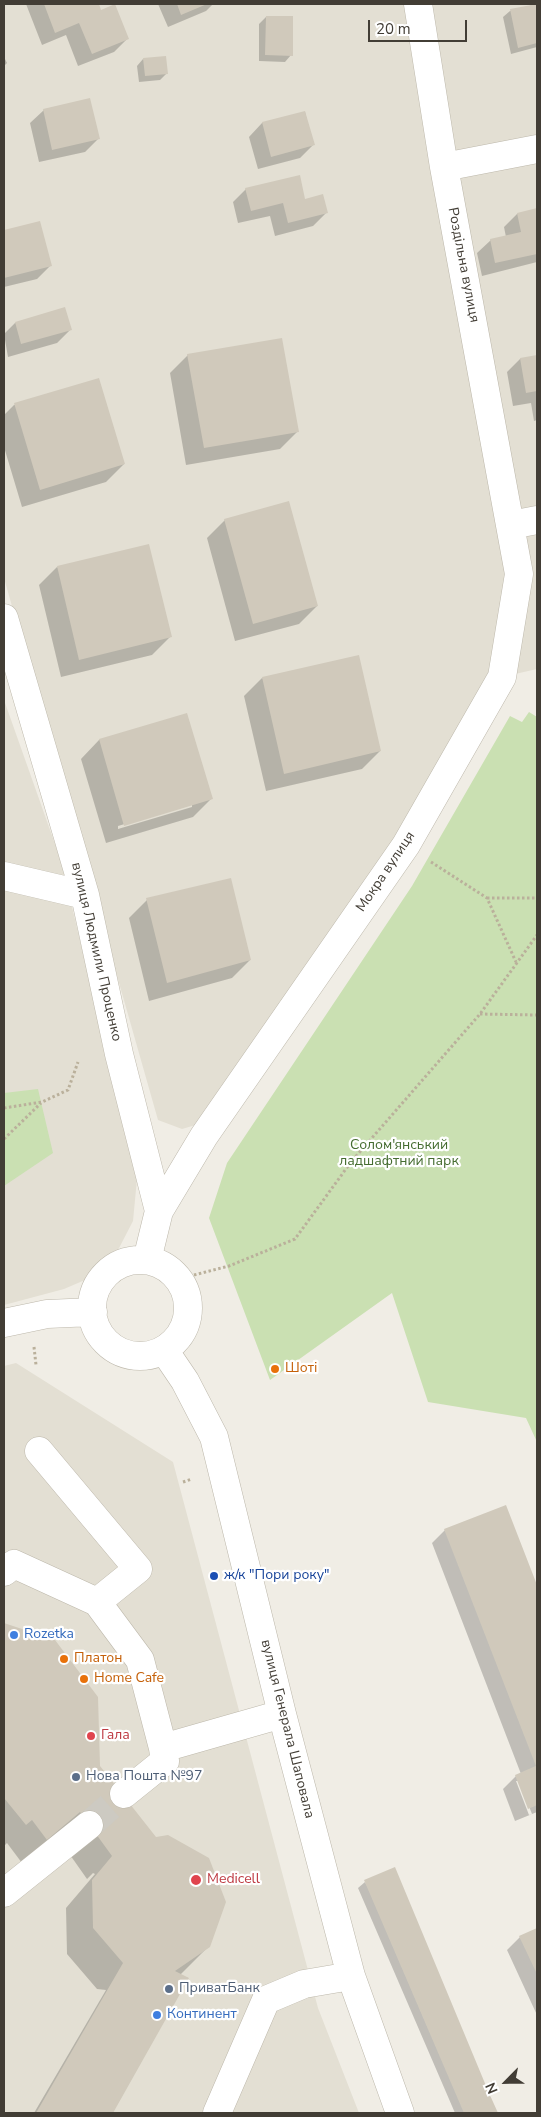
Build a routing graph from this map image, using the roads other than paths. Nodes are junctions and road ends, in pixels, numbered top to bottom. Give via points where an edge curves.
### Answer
1 (418, 4) edge
2 (537, 149) edge
3 (444, 167) junction
4 (537, 520) edge
5 (511, 525) junction
6 (4, 618) edge
7 (4, 876) edge
8 (85, 895) junction
9 (159, 1211) junction
10 (147, 1260) junction
11 (93, 1312) junction
12 (4, 1323) edge
13 (164, 1350) junction
14 (39, 1451) dead end
15 (4, 1572) edge
16 (97, 1602) junction
17 (282, 1714) junction
18 (163, 1748) junction
19 (124, 1794) tunnel mouth
20 (89, 1825) tunnel mouth
21 (4, 1894) edge
22 (351, 1976) junction
23 (217, 2113) edge
24 (400, 2113) edge

1 - 3 street, Роздільна вулиця
2 - 3 street
3 - 5 street, Роздільна вулиця
4 - 5 street
5 - 9 street, Мокра вулиця via 519,574 502,677 406,846 204,1136
6 - 8 street, вулиця Людмили Проценко
7 - 8 street
8 - 9 street, вулиця Людмили Проценко via 119,1054
9 - 10 street, вулиця Людмили Проценко
10 - 11 street via 132,1260 105,1274 96,1287
10 - 13 street via 174,1273 188,1299 184,1328
11 - 12 street via 47,1314
11 - 13 street via 98,1331 120,1352 134,1356
13 - 17 street, вулиця Генерала Шаповала via 185,1381 214,1437
14 - 16 street via 138,1569
15 - 16 street via 14,1564
16 - 18 street via 140,1660
17 - 18 street
17 - 22 street, вулиця Генерала Шаповала
18 - 19 street via 165,1761
20 - 21 street
22 - 23 street via 304,1984 266,2000
22 - 24 street, вулиця Генерала Шаповала

